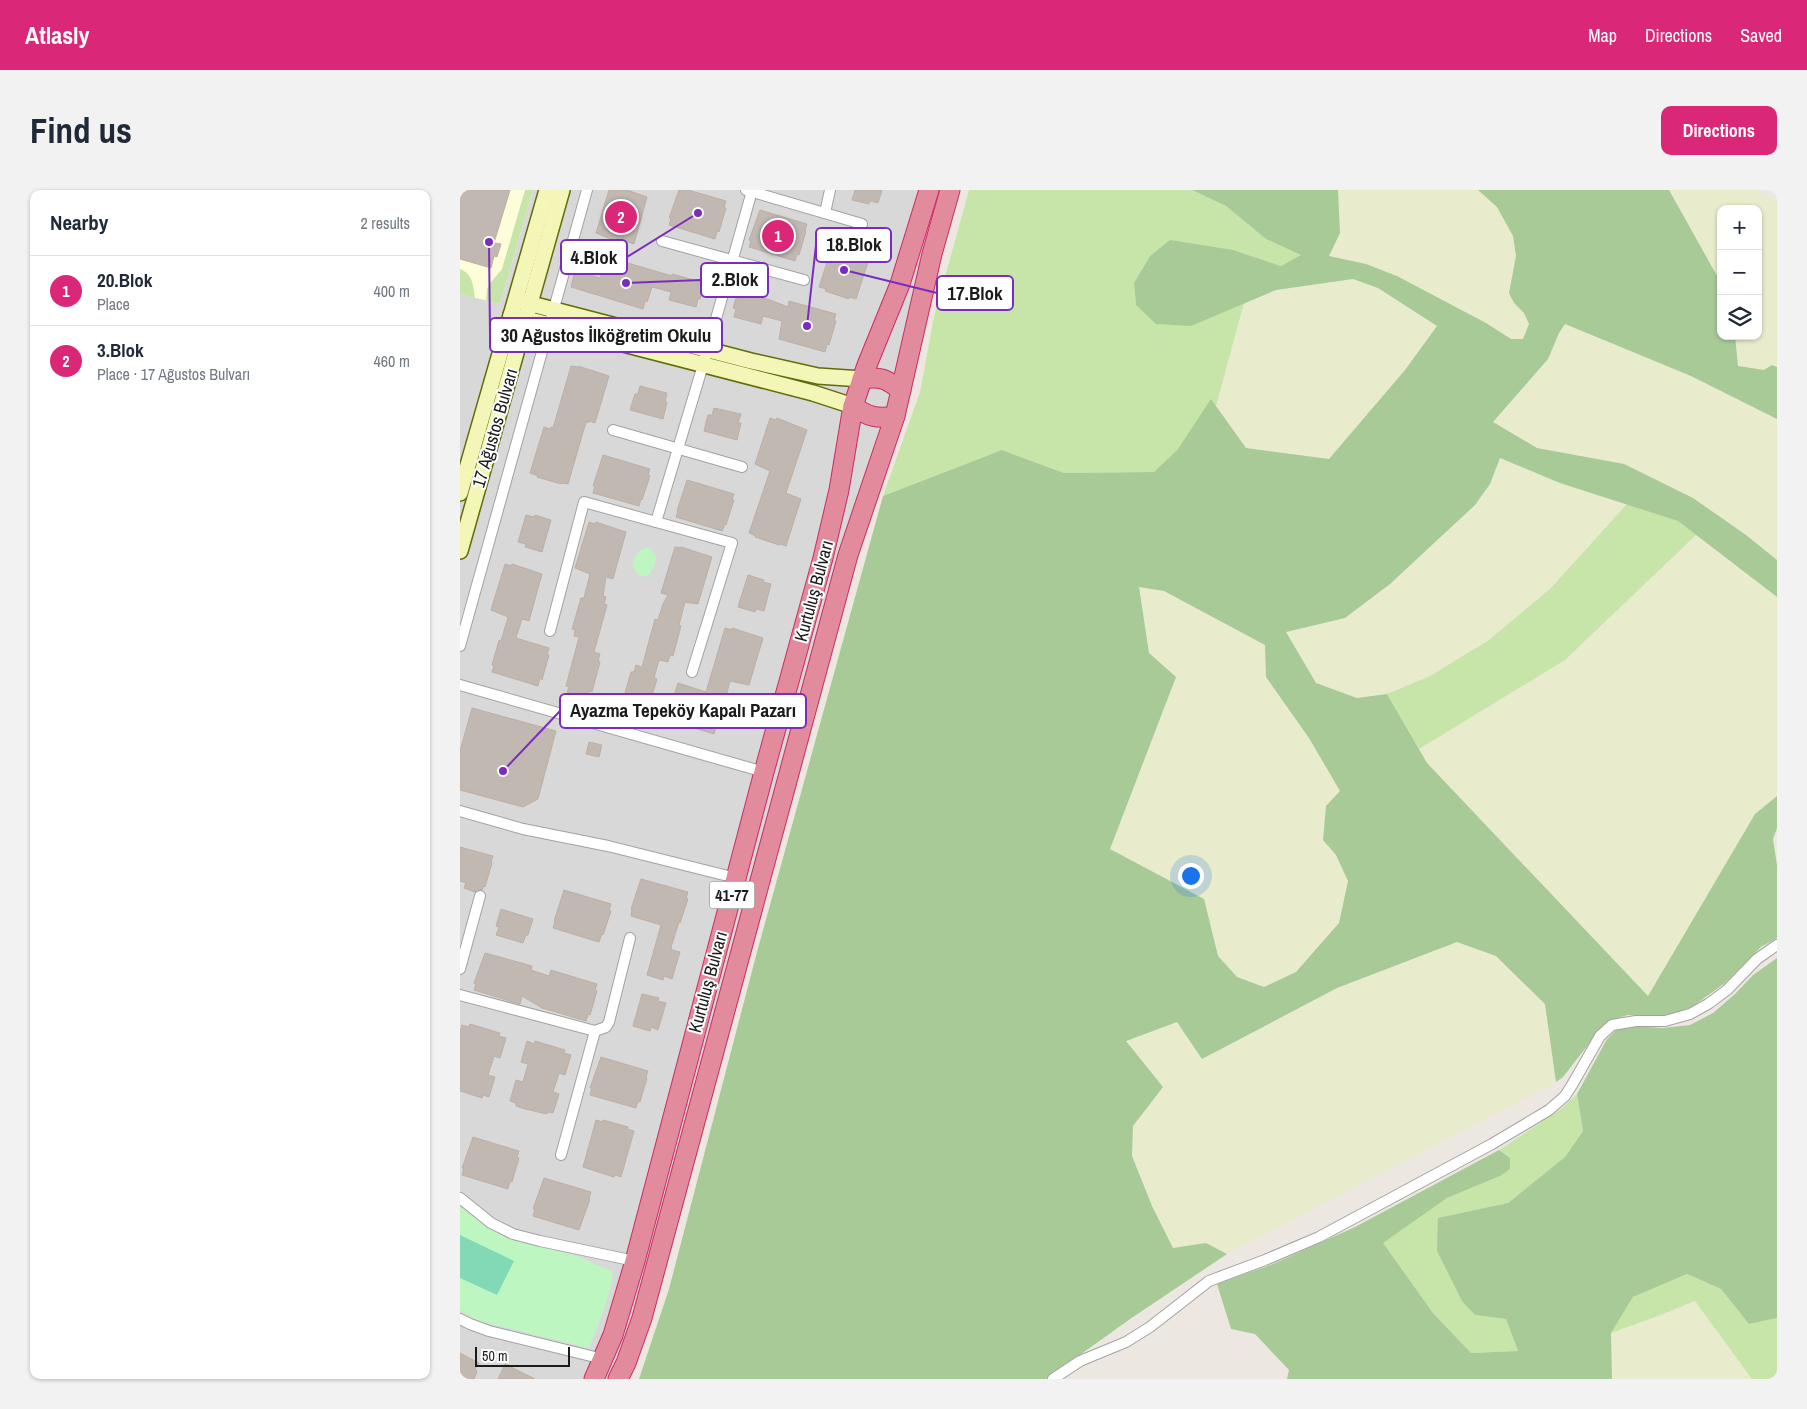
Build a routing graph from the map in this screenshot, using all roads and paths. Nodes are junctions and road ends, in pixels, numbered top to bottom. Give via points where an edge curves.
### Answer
1 (547, 190) edge
2 (562, 190) edge
3 (587, 190) edge
4 (830, 190) edge
5 (929, 190) edge
6 (950, 190) edge
7 (749, 191) edge
8 (825, 213) junction
9 (862, 224) dead end
10 (662, 241) dead end
11 (733, 261) junction
12 (804, 280) dead end
13 (521, 310) junction
14 (552, 317) junction
15 (707, 350) junction
16 (703, 365) junction
17 (862, 379) junction
18 (902, 390) junction
19 (853, 406) junction
20 (895, 416) junction
21 (613, 430) dead end
22 (677, 448) junction
23 (742, 467) dead end
24 (460, 494) edge
25 (656, 522) junction
26 (460, 551) edge
27 (550, 631) dead end
28 (460, 646) edge
29 (692, 672) dead end
30 (460, 685) edge
31 (764, 772) junction
32 (460, 811) edge
33 (736, 878) junction
34 (480, 896) dead end
35 (630, 938) dead end
36 (1777, 944) edge
37 (460, 969) edge
38 (460, 995) edge
39 (594, 1031) junction
40 (560, 1155) dead end
41 (460, 1198) edge
42 (635, 1262) junction
43 (460, 1319) edge
44 (604, 1359) junction
45 (594, 1379) edge
46 (618, 1379) edge
47 (1053, 1379) edge

1 - 13 main road, 17 Ağustos Bulvarı
2 - 13 main road, 17 Ağustos Bulvarı
3 - 14 street
4 - 8 street
5 - 17 highway via 900,284
6 - 18 highway via 932,254
7 - 8 street
7 - 11 street
8 - 9 street
10 - 11 street
11 - 12 street
11 - 15 street
13 - 14 main road
13 - 24 main road, 17 Ağustos Bulvarı
13 - 26 main road, 17 Ağustos Bulvarı
14 - 15 main road
14 - 16 main road
14 - 28 street
15 - 16 street
15 - 17 main road via 818,376
16 - 19 main road
16 - 22 street
17 - 18 highway via 879,377
17 - 19 highway
18 - 20 highway
19 - 20 highway via 869,416
19 - 31 highway, Kurtuluş Bulvarı / 41-77 via 839,490 823,558
20 - 46 highway, Kurtuluş Bulvarı / 41-77 via 848,555 642,1318
21 - 22 street
22 - 23 street
22 - 25 street
25 - 27 street via 584,502
25 - 29 street via 732,543
30 - 31 street
31 - 33 highway, Kurtuluş Bulvarı / 41-77
32 - 33 street via 523,829
33 - 42 highway, Kurtuluş Bulvarı / 41-77
34 - 37 street
35 - 39 street via 609,1022 606,1027
36 - 47 street via 1757,959 1727,990 1690,1014 1664,1021 1636,1020 1612,1025 1600,1036 1565,1096 1500,1139 1319,1237 1209,1281 1150,1327 1126,1342 1080,1361
38 - 39 street
39 - 40 street
41 - 42 street via 487,1220 513,1234
42 - 44 highway, Kurtuluş Bulvarı / 41-77
43 - 44 street via 489,1331
44 - 45 highway, Kurtuluş Bulvarı / 41-77

